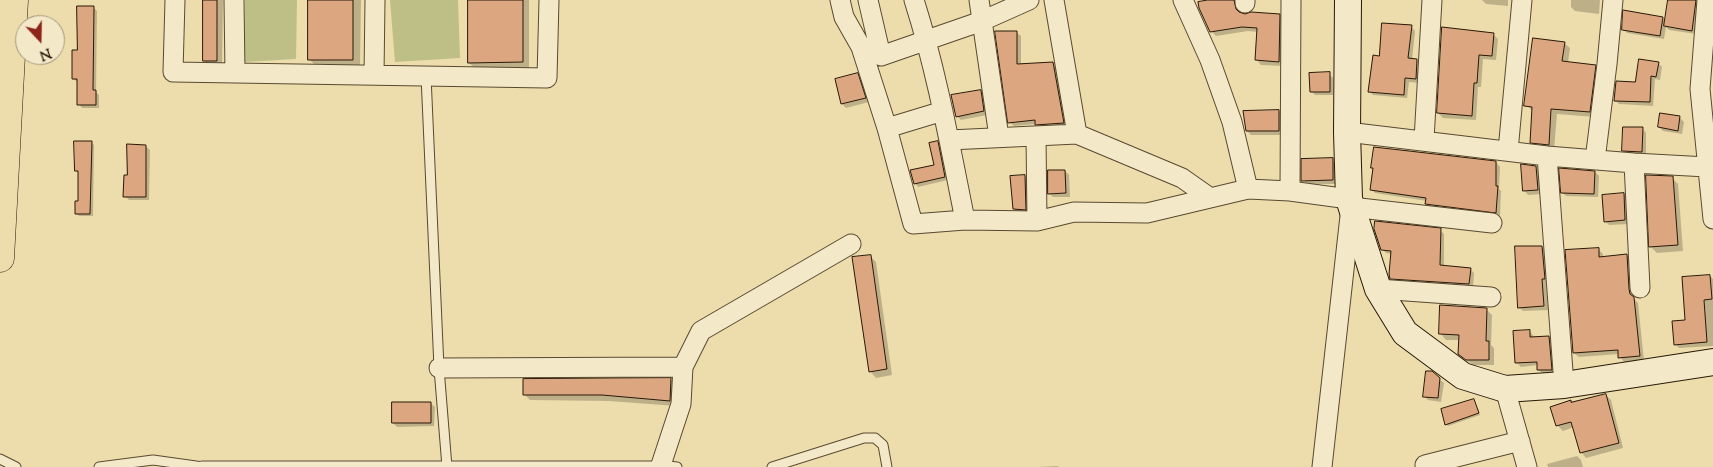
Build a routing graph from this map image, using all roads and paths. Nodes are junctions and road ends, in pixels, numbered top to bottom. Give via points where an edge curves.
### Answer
1 (14, 0) edge
2 (175, 0) edge
3 (234, 0) edge
4 (375, 0) edge
5 (549, 0) edge
6 (840, 0) edge
7 (868, 0) edge
8 (914, 0) edge
9 (978, 0) edge
10 (1029, 0) edge
11 (1054, 0) edge
12 (1184, 0) edge
13 (1291, 0) edge
14 (1348, 0) edge
15 (1432, 0) edge
16 (1522, 0) edge
17 (1613, 0) edge
18 (1707, 0) edge
19 (982, 21) junction
20 (926, 40) junction
21 (235, 73) junction
22 (374, 75) junction
23 (426, 76) junction
24 (943, 111) junction
25 (886, 128) junction
26 (1347, 132) junction
27 (1076, 134) junction
28 (1036, 136) junction
29 (1000, 137) junction
30 (949, 140) junction
31 (1424, 140) junction
32 (1508, 151) junction
33 (1547, 156) junction
34 (1595, 160) junction
35 (1634, 164) junction
36 (1708, 167) junction
37 (1248, 189) junction
38 (1290, 192) junction
39 (1209, 197) junction
40 (1350, 203) junction
41 (1713, 219) edge
42 (965, 220) junction
43 (1037, 221) junction
44 (1492, 223) dead end
45 (850, 244) dead end
46 (0, 258) edge
47 (1640, 288) dead end
48 (1378, 289) junction
49 (1491, 297) dead end
50 (1713, 362) edge
51 (683, 367) junction
52 (438, 368) junction
53 (1564, 385) junction
54 (1505, 389) junction
55 (1520, 441) junction
56 (0, 459) edge
57 (203, 466) edge
58 (667, 466) edge
59 (1425, 466) dead end
60 (16, 467) edge
61 (99, 467) edge
62 (447, 467) edge
63 (772, 467) edge
64 (888, 467) edge
65 (1322, 467) edge
66 (1527, 467) edge

1 - 46 main road
2 - 21 street via 174,72
3 - 21 street
4 - 22 street
5 - 23 street via 547,78
6 - 25 street via 844,17 861,47
7 - 20 street via 881,56
8 - 20 street
9 - 19 street
10 - 19 street
11 - 27 street
12 - 37 street via 1232,122
13 - 38 street
14 - 26 main road
15 - 31 street
16 - 32 street
17 - 34 street
18 - 36 street via 1700,89
19 - 20 street
19 - 29 street
20 - 24 street
21 - 22 street
22 - 23 street
23 - 52 lane
24 - 25 street
24 - 30 street
25 - 42 street via 913,224
26 - 31 street
26 - 40 main road
27 - 28 street
27 - 39 street via 1182,178
28 - 29 street
28 - 43 street
29 - 30 street
30 - 42 street
31 - 32 street
32 - 33 street
33 - 34 street
33 - 53 street
34 - 35 street
35 - 36 street
35 - 47 street
36 - 41 street
37 - 38 street
37 - 39 street
38 - 40 street
39 - 43 street via 1147,213 1074,212
40 - 44 street
40 - 48 main road
40 - 65 street
42 - 43 street
45 - 51 street via 701,331
48 - 49 street
48 - 54 main road via 1405,333 1463,376
50 - 53 main road
51 - 52 street
51 - 58 street via 681,404
52 - 62 lane
53 - 54 main road
54 - 55 street
55 - 59 street
55 - 66 street
56 - 60 lane
57 - 61 lane via 153,460
57 - 62 lane
58 - 62 lane
63 - 64 lane via 864,438 875,438 883,445

